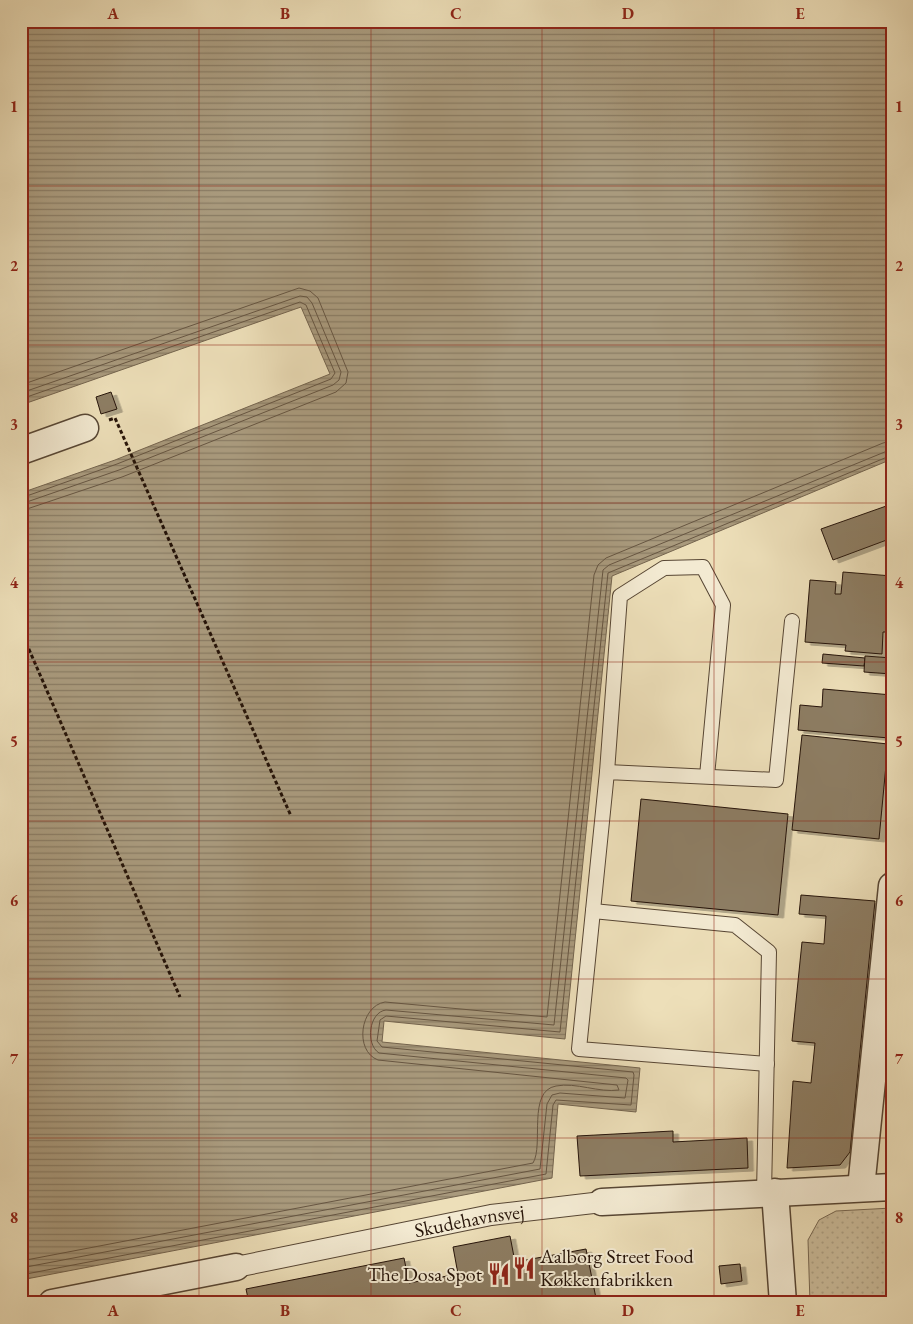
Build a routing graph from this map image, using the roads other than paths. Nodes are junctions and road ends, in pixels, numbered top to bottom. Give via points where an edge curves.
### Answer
1 (85, 428) road end
2 (21, 451) edge
3 (792, 621) dead end
4 (607, 772) junction
5 (707, 776) junction
6 (892, 886) edge
7 (593, 911) junction
8 (767, 1064) junction
9 (892, 1187) edge
10 (861, 1188) junction
11 (769, 1192) junction
12 (602, 1202) joint
13 (236, 1267) joint
14 (52, 1303) edge
15 (784, 1303) edge

1 - 2 street
3 - 5 lane via 776,780
4 - 5 lane
4 - 5 lane via 620,596 664,568 703,567 723,605
4 - 7 lane
6 - 10 street
7 - 8 lane via 735,925 769,952
7 - 8 lane via 579,1049
8 - 11 lane
9 - 10 street, Skudehavnsvej
10 - 11 street, Skudehavnsvej
11 - 12 street, Skudehavnsvej
11 - 15 street
12 - 13 street, Skudehavnsvej via 490,1215
13 - 14 street, Skudehavnsvej

